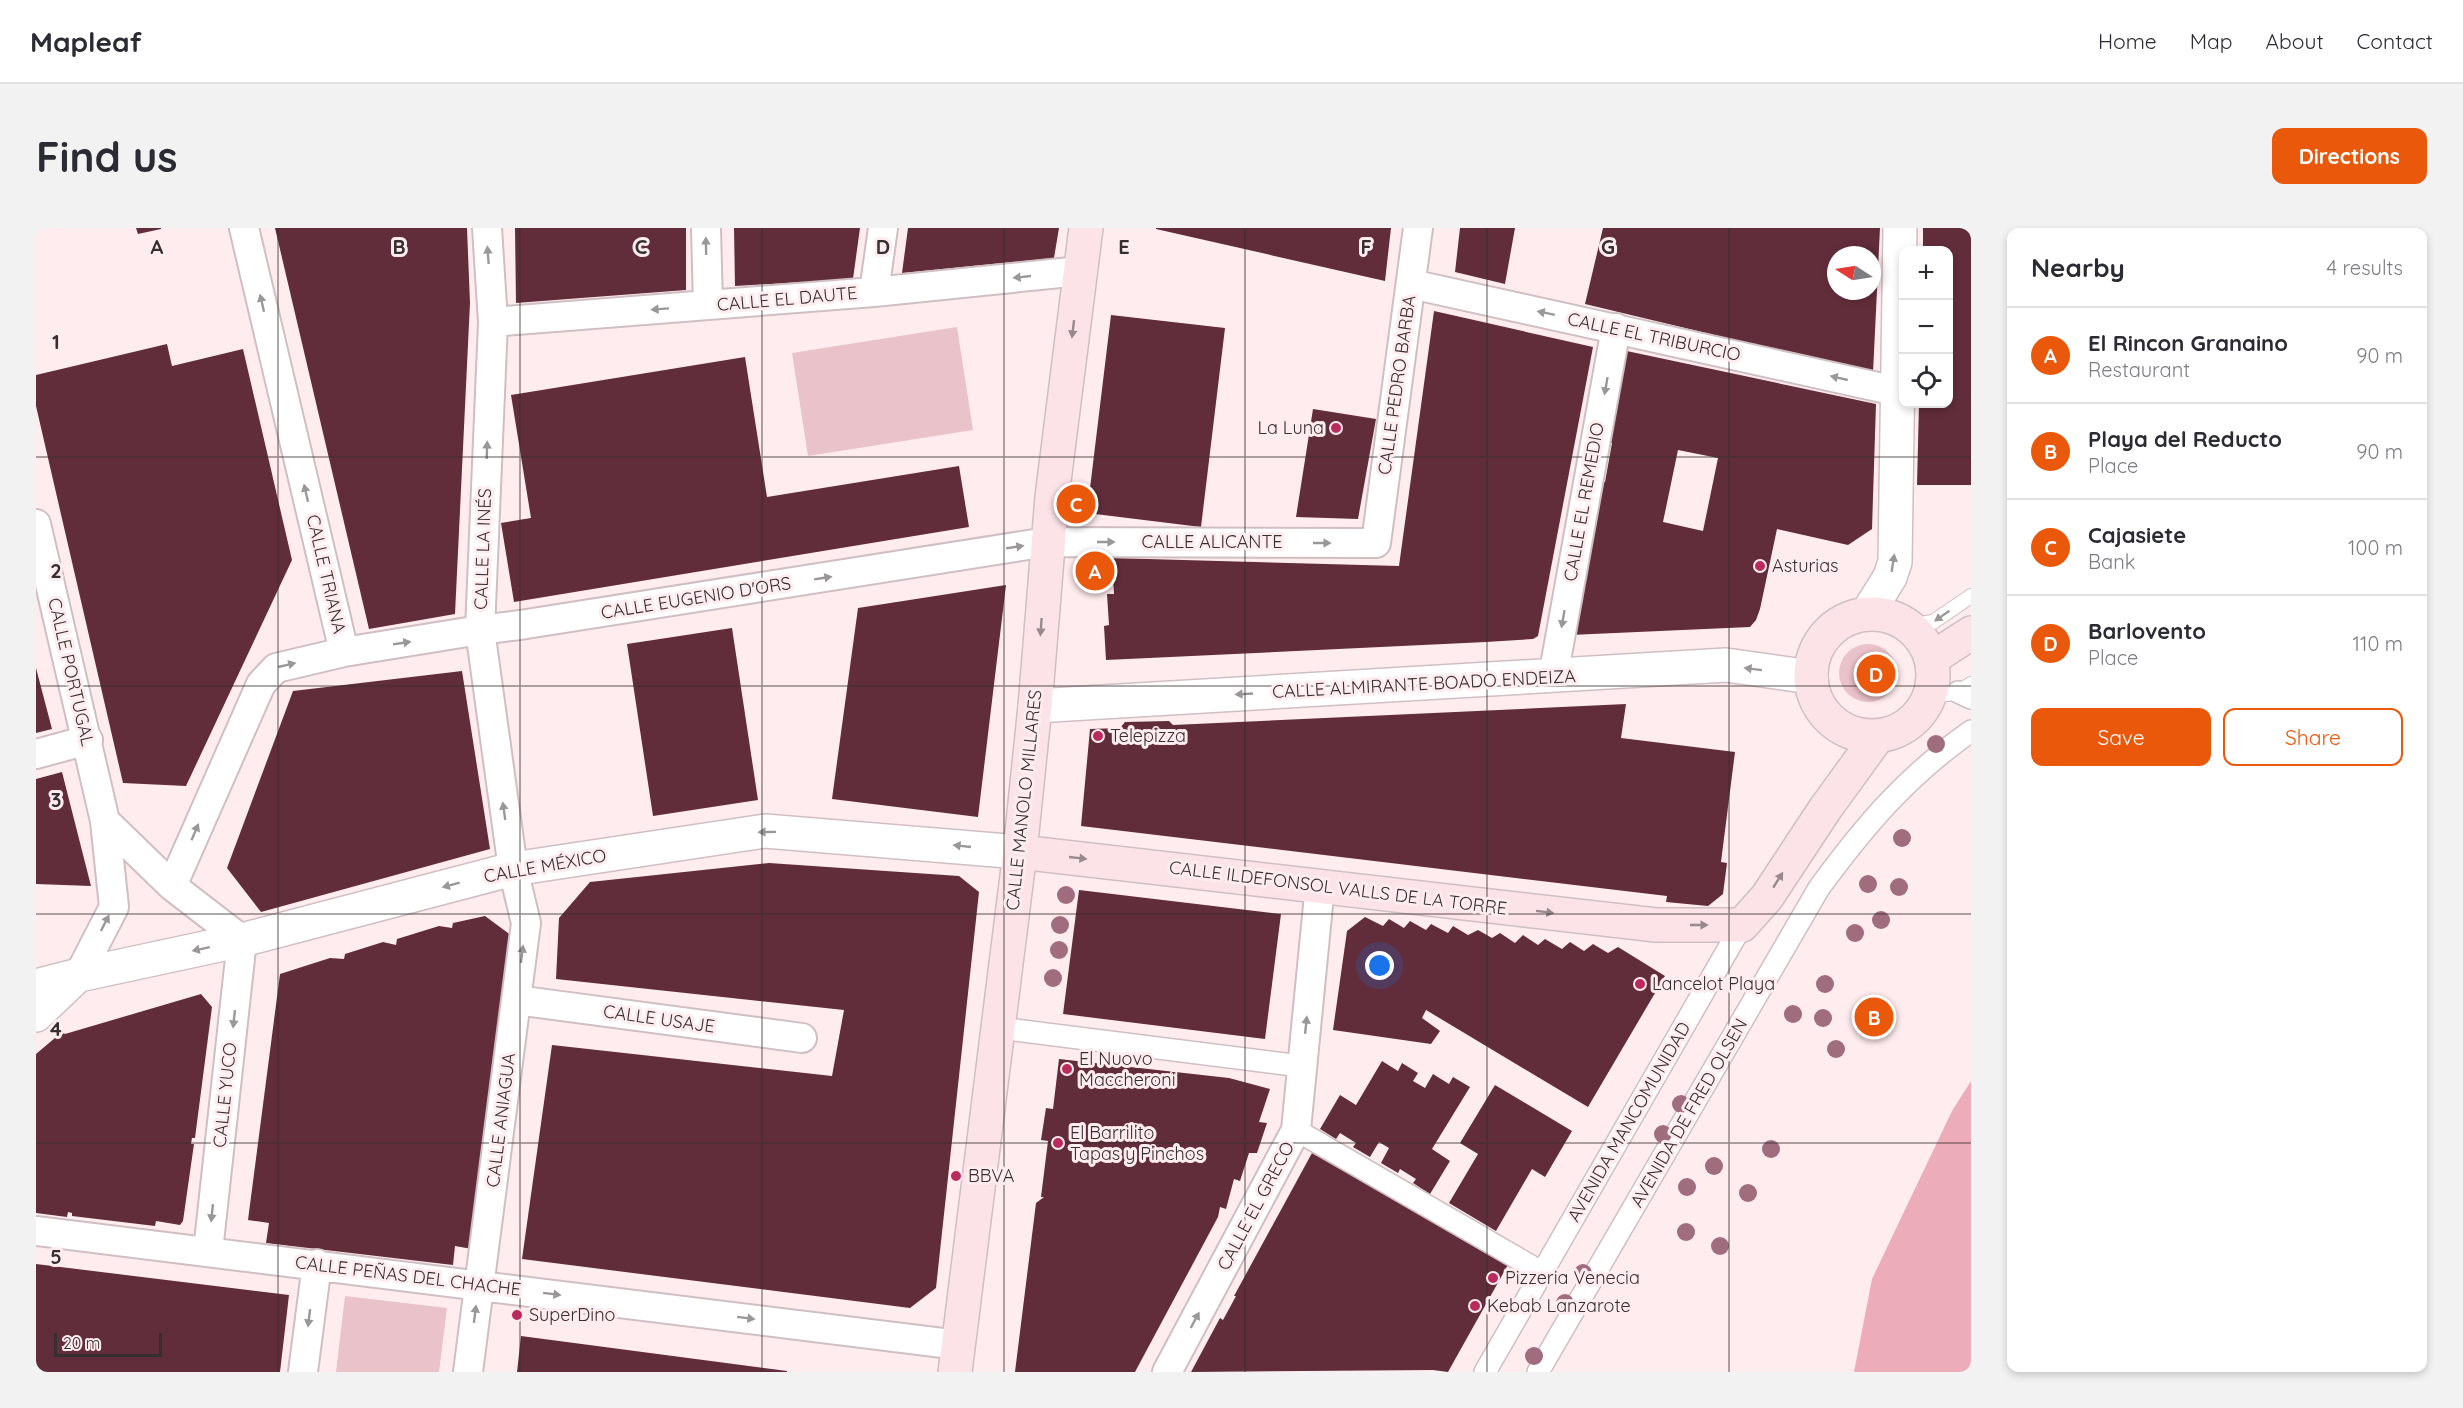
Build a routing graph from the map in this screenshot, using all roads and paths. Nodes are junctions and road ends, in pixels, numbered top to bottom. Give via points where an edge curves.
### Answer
1 (244, 228) edge
2 (487, 228) edge
3 (706, 228) edge
4 (883, 228) edge
5 (1086, 228) edge
6 (1418, 228) edge
7 (1900, 228) edge
8 (1080, 271) junction
9 (1411, 284) junction
10 (874, 292) junction
11 (708, 305) junction
12 (493, 322) junction
13 (1616, 328) junction
14 (1896, 391) junction
15 (36, 524) edge
16 (1047, 542) junction
17 (1376, 543) joint
18 (1971, 596) edge
19 (1867, 614) junction
20 (1909, 626) junction
21 (480, 630) junction
22 (1971, 633) edge
23 (344, 652) junction
24 (1931, 659) junction
25 (1553, 677) junction
26 (1811, 677) junction
27 (1957, 693) edge
28 (1035, 706) junction
29 (1971, 731) edge
30 (1878, 736) junction
31 (88, 740) junction
32 (36, 754) edge
33 (105, 821) junction
34 (1020, 852) junction
35 (513, 869) junction
36 (1320, 885) junction
37 (172, 886) junction
38 (1742, 925) junction
39 (242, 940) junction
40 (79, 975) junction
41 (36, 986) edge
42 (516, 1000) junction
43 (36, 1016) edge
44 (999, 1028) junction
45 (802, 1038) dead end
46 (1301, 1066) junction
47 (1296, 1130) junction
48 (36, 1231) edge
49 (208, 1251) junction
50 (317, 1264) junction
51 (1543, 1272) junction
52 (479, 1285) junction
53 (957, 1358) edge
54 (303, 1372) edge
55 (468, 1372) edge
56 (1167, 1372) edge
57 (1485, 1372) edge
58 (1538, 1372) edge

23 -> 1 street, CALLE TRIANA
12 -> 2 street, CALLE LA INÉS
11 -> 3 street
4 - 10 street
5 - 8 main road, CALLE MANOLO MILLARES
6 - 9 street, CALLE PEDRO BARBA
7 - 14 street
8 -> 10 street, CALLE EL DAUTE
8 -> 16 main road, CALLE MANOLO MILLARES
13 -> 9 street, CALLE EL TRIBURCIO
9 - 17 street, CALLE PEDRO BARBA
10 - 11 street, CALLE EL DAUTE
11 -> 12 street, CALLE EL DAUTE
21 -> 12 street, CALLE LA INÉS
14 -> 13 street, CALLE EL TRIBURCIO
13 -> 25 street, CALLE EL REMEDIO
19 -> 14 street via 1895,562
15 - 31 street, CALLE PORTUGAL
16 -> 17 street, CALLE ALICANTE
21 -> 16 street, CALLE EUGENIO D'ORS
16 -> 28 main road, CALLE MANOLO MILLARES
18 -> 20 lane via 1933,622
19 - 20 main road via 1890,616
19 - 26 main road via 1832,628 1820,642
20 - 24 main road via 1923,641
23 -> 21 street, CALLE EUGENIO D'ORS
35 -> 21 street, CALLE LA INÉS
22 - 24 main road
37 -> 23 street, CALLE TRIANA via 261,684 276,668
24 - 27 main road via 1933,679
26 -> 25 street, CALLE ALMIRANTE BOADO ENDEIZA via 1726,665
25 -> 28 street, CALLE ALMIRANTE BOADO ENDEIZA
26 - 30 main road via 1817,701 1827,716 1858,735
27 - 30 main road via 1899,730
28 - 34 main road, CALLE MANOLO MILLARES
29 - 58 street, AVENIDA DE FRED OLSEN via 1899,789 1856,837 1819,888
38 -> 30 main road, AVENIDA MANCOMUNIDAD via 1767,897
31 - 32 street
31 - 33 street, CALLE PORTUGAL
33 - 37 street
40 -> 33 street, CALLE PORTUGAL via 114,906
34 -> 35 street, CALLE MÉXICO via 765,831
34 -> 36 main road, CALLE ILDEFONSOL VALLS DE LA TORRE
34 - 44 main road, CALLE MANOLO MILLARES
35 -> 39 street, CALLE MÉXICO
42 -> 35 street, CALLE ANIAGUA via 526,923
36 -> 38 main road, CALLE ILDEFONSOL VALLS DE LA TORRE via 1656,925
46 -> 36 street, CALLE EL GRECO
37 - 39 street
38 - 51 street, AVENIDA MANCOMUNIDAD
39 -> 40 street, CALLE MÉXICO
39 -> 49 street, CALLE YUCO
40 - 41 street, CALLE MÉXICO
40 - 43 street
42 - 45 street, CALLE USAJE
42 - 52 street, CALLE ANIAGUA
44 - 46 street
44 - 53 main road, CALLE MANOLO MILLARES
46 - 47 street, CALLE EL GRECO
47 - 51 street
56 -> 47 street, CALLE EL GRECO
48 - 49 street, CALLE PEÑAS DEL CHACHE
49 - 50 street, CALLE PEÑAS DEL CHACHE
50 - 52 street, CALLE PEÑAS DEL CHACHE
50 -> 54 street
51 - 57 street, AVENIDA MANCOMUNIDAD
52 -> 53 street, CALLE PEÑAS DEL CHACHE
55 -> 52 street, CALLE ANIAGUA

